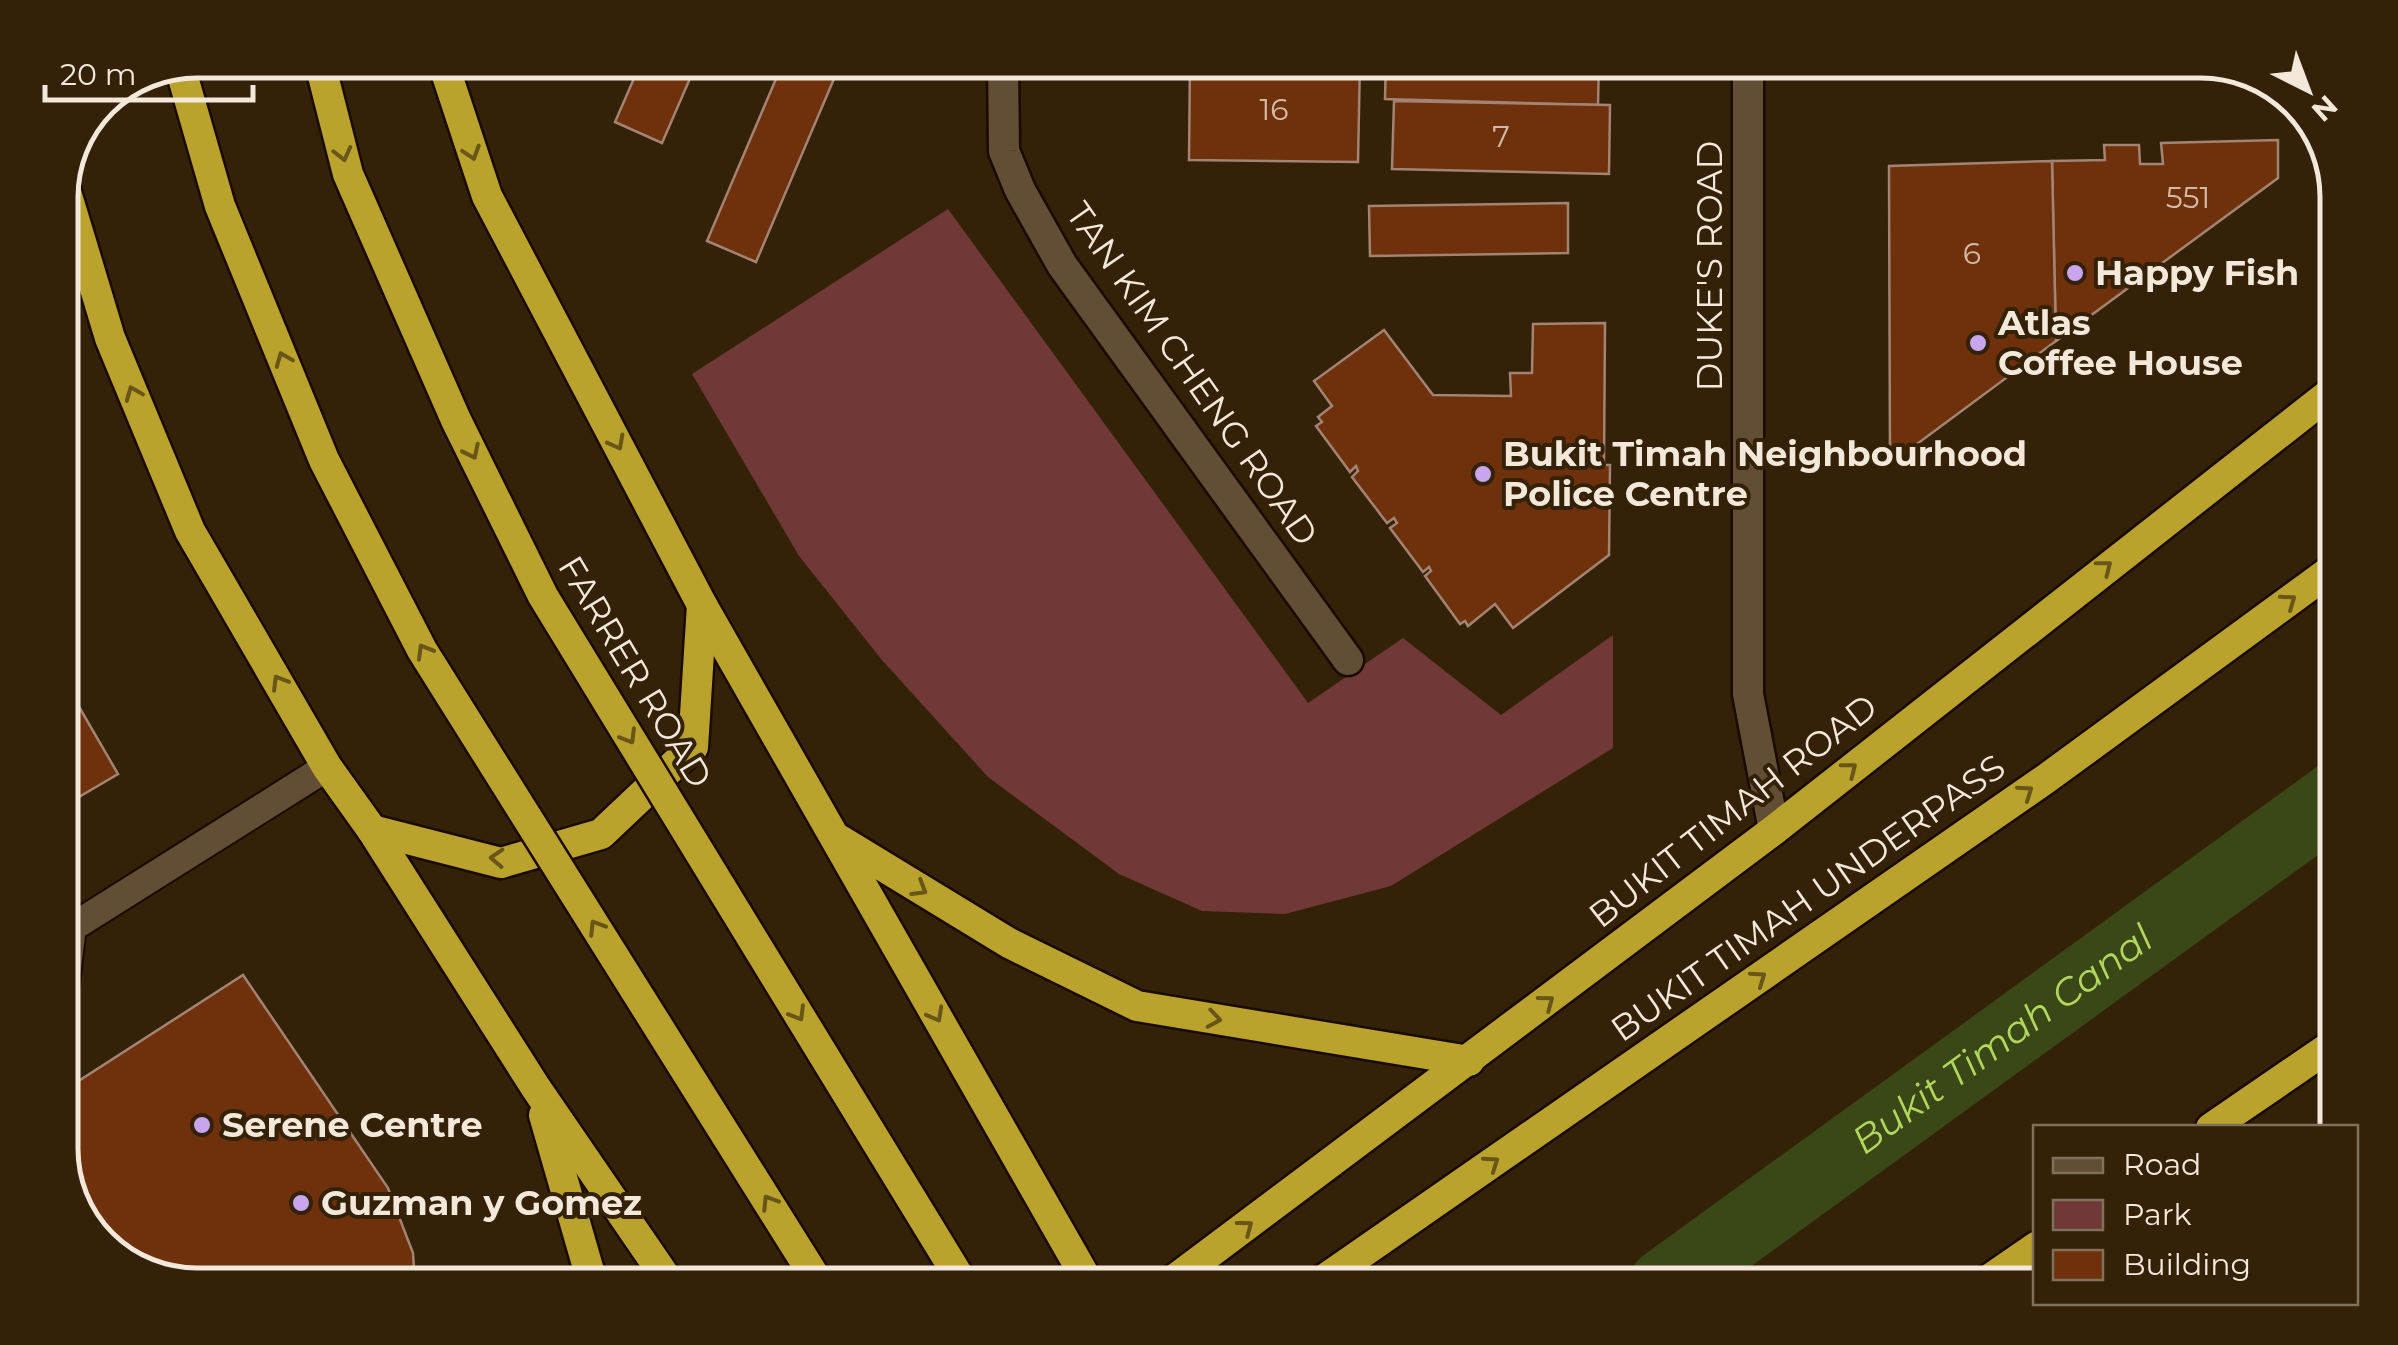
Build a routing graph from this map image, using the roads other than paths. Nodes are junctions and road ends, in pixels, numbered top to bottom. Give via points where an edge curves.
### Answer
1 (322, 77) edge
2 (448, 77) edge
3 (1004, 77) edge
4 (1748, 77) edge
5 (183, 79) edge
6 (78, 232) edge
7 (2320, 399) edge
8 (2320, 578) edge
9 (702, 605) junction
10 (1348, 660) dead end
11 (327, 766) junction
12 (372, 830) junction
13 (1774, 830) junction
14 (837, 838) junction
15 (78, 923) edge
16 (2320, 1052) edge
17 (1469, 1061) junction
18 (536, 1088) junction
19 (2215, 1125) edge
20 (2033, 1249) edge
21 (588, 1268) edge
22 (659, 1268) edge
23 (809, 1268) edge
24 (954, 1268) edge
25 (1080, 1268) edge
26 (1190, 1268) edge
27 (1341, 1268) edge
28 (2006, 1268) edge

1 -> 24 highway, FARRER ROAD, bridge via 348,174 542,596
2 -> 9 highway via 487,196
3 - 10 street, TAN KIM CHENG ROAD via 1004,151 1062,265
4 - 13 street, DUKE'S ROAD via 1748,694
23 -> 5 highway, bridge via 422,650 324,460 220,206
11 -> 6 highway via 190,531 110,338
13 -> 7 highway, BUKIT TIMAH ROAD
27 -> 8 highway, BUKIT TIMAH UNDERPASS via 2031,789
9 -> 12 highway via 693,747 601,834 501,863
9 - 14 highway
11 - 12 highway
11 - 15 lane
12 - 18 highway
17 -> 13 highway, BUKIT TIMAH ROAD
14 -> 17 highway via 1009,943 1138,1006
14 -> 25 highway
16 - 19 highway
26 -> 17 highway, BUKIT TIMAH ROAD
18 - 21 highway
18 - 22 highway
20 - 28 highway

